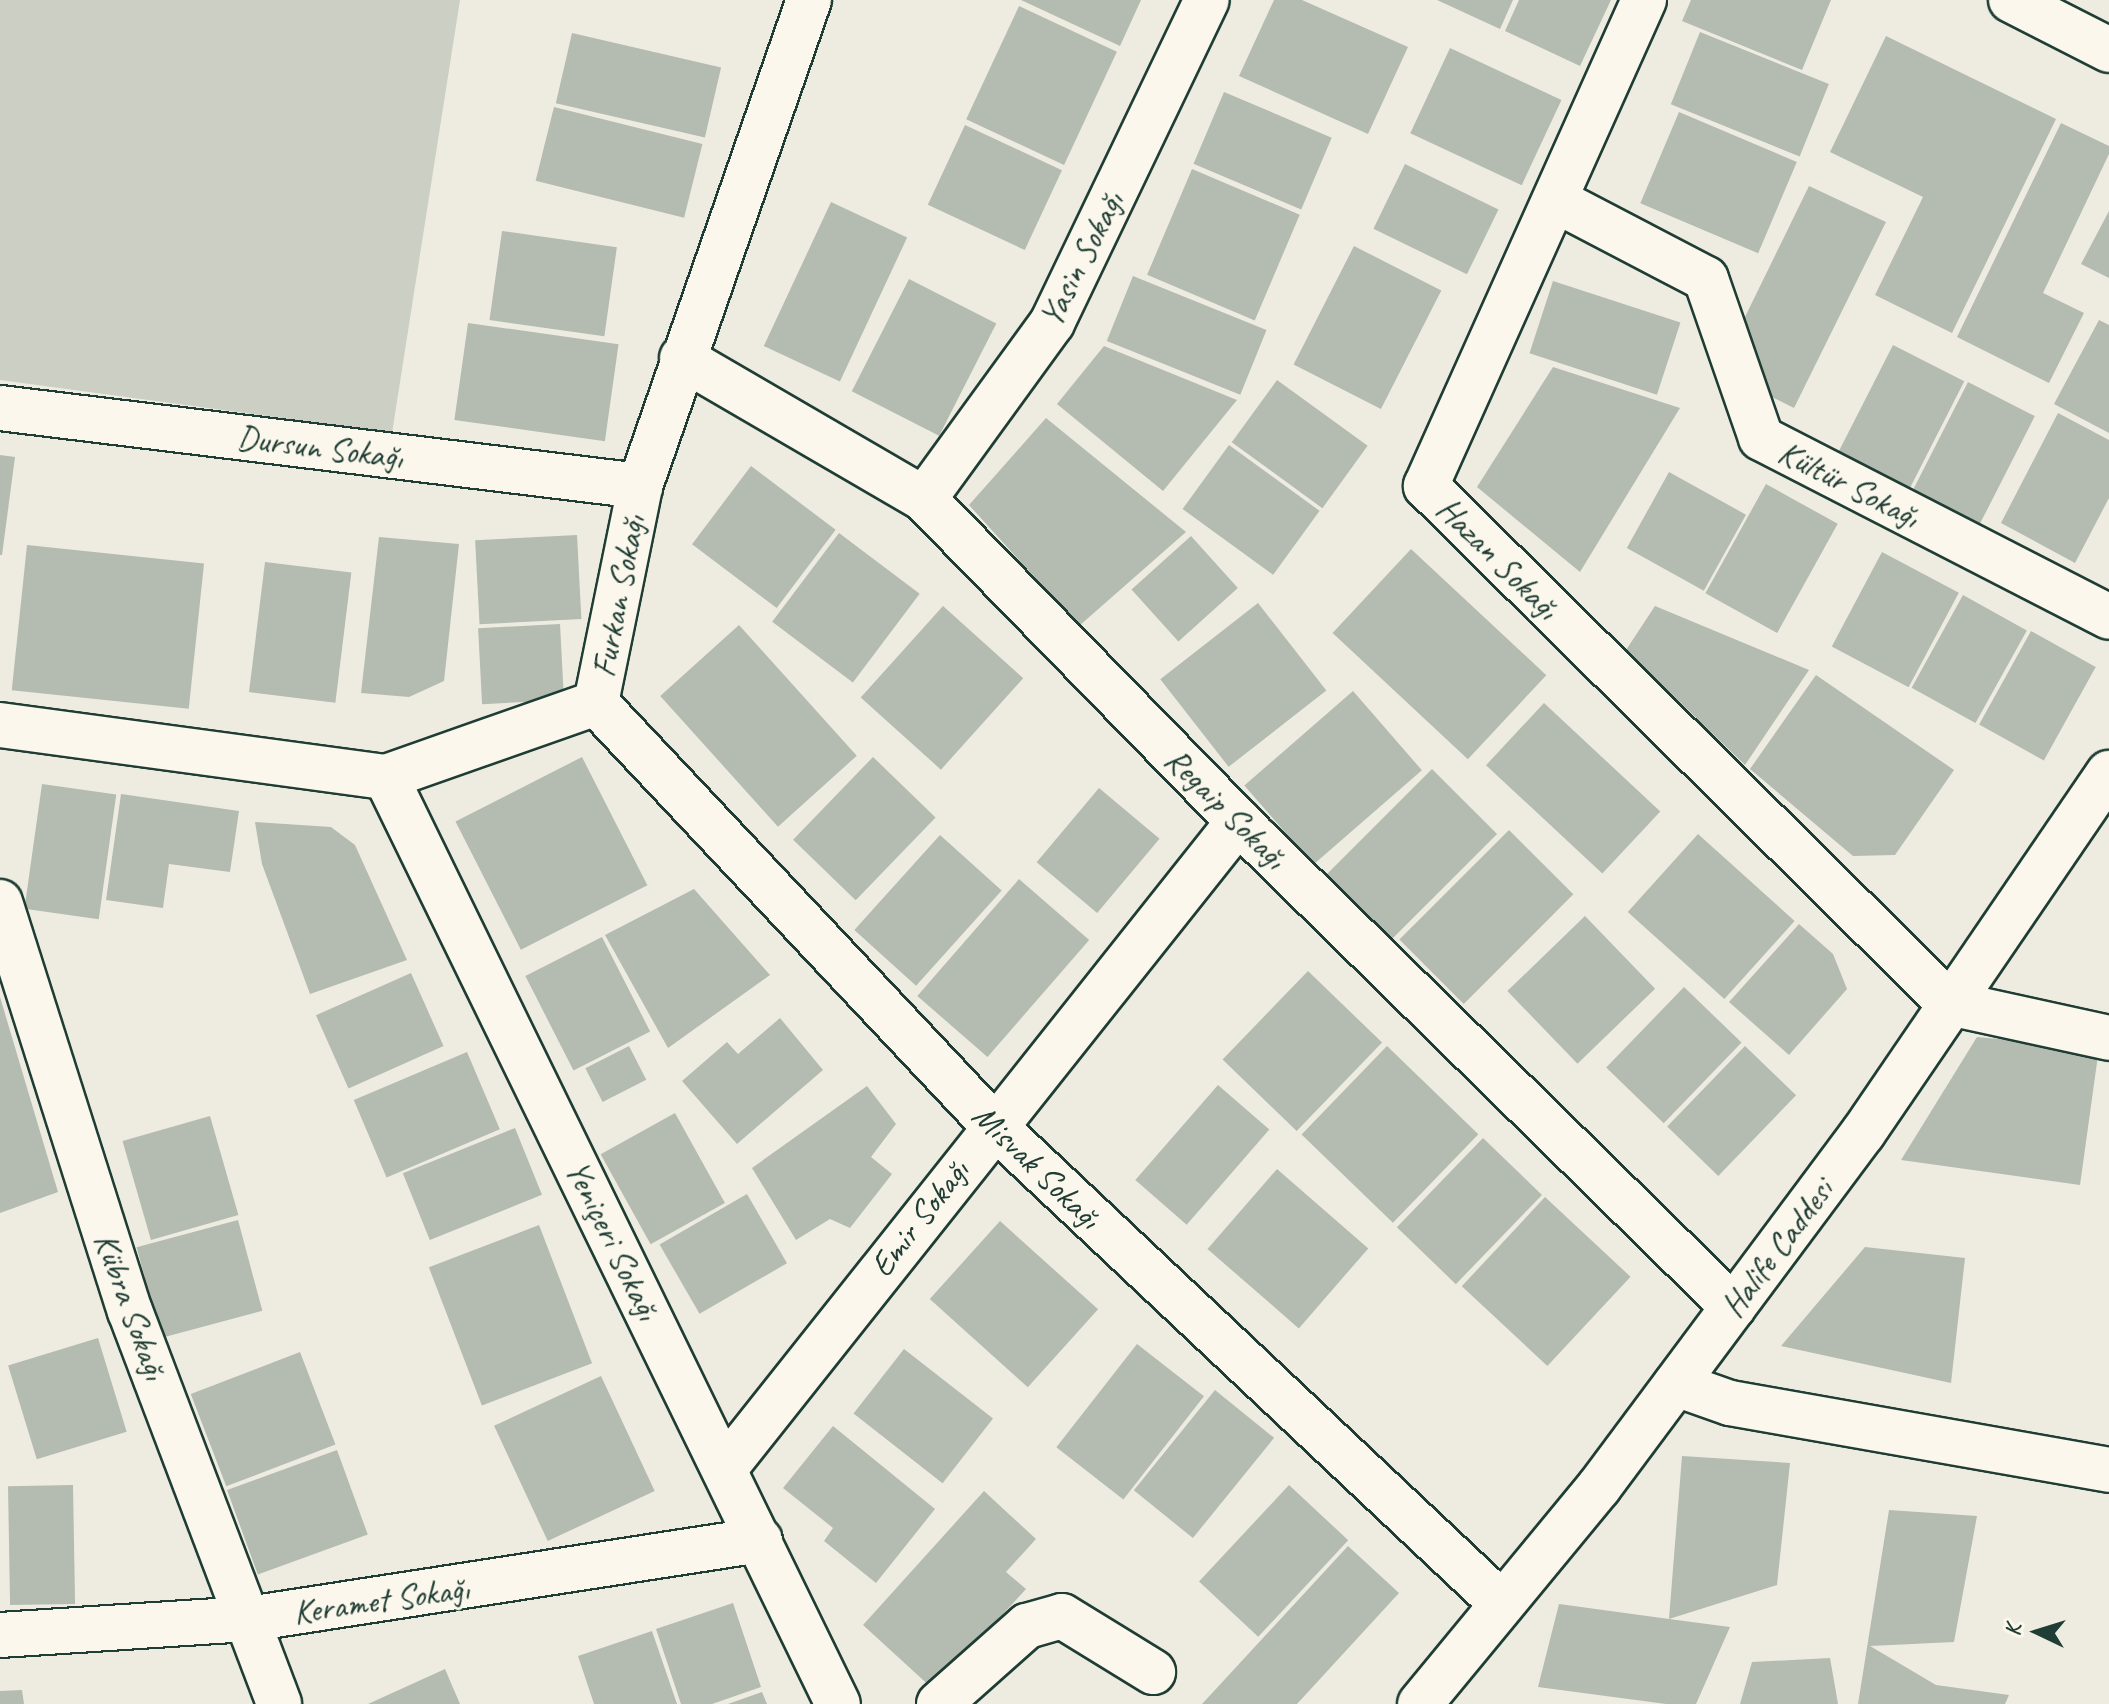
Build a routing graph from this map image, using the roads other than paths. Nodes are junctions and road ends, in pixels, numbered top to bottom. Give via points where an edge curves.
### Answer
1 (809, 0) edge
2 (1207, 0) edge
3 (1644, 0) edge
4 (2011, 0) edge
5 (2109, 50) edge
6 (1557, 201) junction
7 (682, 358) junction
8 (0, 408) edge
9 (640, 486) junction
10 (924, 499) junction
11 (2109, 617) edge
12 (596, 703) junction
13 (0, 725) edge
14 (2109, 773) edge
15 (386, 777) junction
16 (1239, 821) junction
17 (0, 902) edge
18 (1949, 1003) junction
19 (2109, 1038) edge
20 (992, 1124) junction
21 (1733, 1307) junction
22 (1676, 1384) junction
23 (725, 1468) junction
24 (2109, 1470) edge
25 (760, 1540) junction
26 (1502, 1604) junction
27 (249, 1619) junction
28 (0, 1635) edge
29 (1153, 1672) dead end
30 (279, 1704) edge
31 (838, 1704) edge
32 (939, 1704) edge
33 (1420, 1704) edge

1 - 7 street, Furkan Sokağı
2 - 10 street, Yasin Sokağı via 1052,323
3 - 6 street, Hazan Sokağı
4 - 5 street
6 - 11 street, Kültür Sokağı via 1706,279 1761,438
6 - 18 street, Hazan Sokağı via 1426,486
7 - 9 street, Furkan Sokağı
7 - 10 street, Regaip Sokağı
8 - 9 street, Dursun Sokağı
9 - 12 street, Furkan Sokağı
10 - 16 street, Regaip Sokağı
12 - 15 street, Furkan Sokağı
12 - 20 street, Misvak Sokağı
13 - 15 street, Furkan Sokağı
14 - 18 street, Halife Caddesi
15 - 23 street, Yeniçeri Sokağı
16 - 20 street, Emir Sokağı
16 - 21 street, Regaip Sokağı
17 - 27 street, Kübra Sokağı via 130,1311
18 - 19 street
18 - 21 street, Halife Caddesi
20 - 23 street, Emir Sokağı
20 - 26 street, Misvak Sokağı
21 - 22 street, Halife Caddesi
22 - 24 street via 1730,1403
22 - 26 street, Halife Caddesi
23 - 25 street, Yeniçeri Sokağı
25 - 27 street, Keramet Sokağı
25 - 31 street, Yeniçeri Sokağı
26 - 33 street, Halife Caddesi
27 - 28 street, Keramet Sokağı
27 - 30 street, Kübra Sokağı
29 - 32 street via 1062,1616 1027,1626

